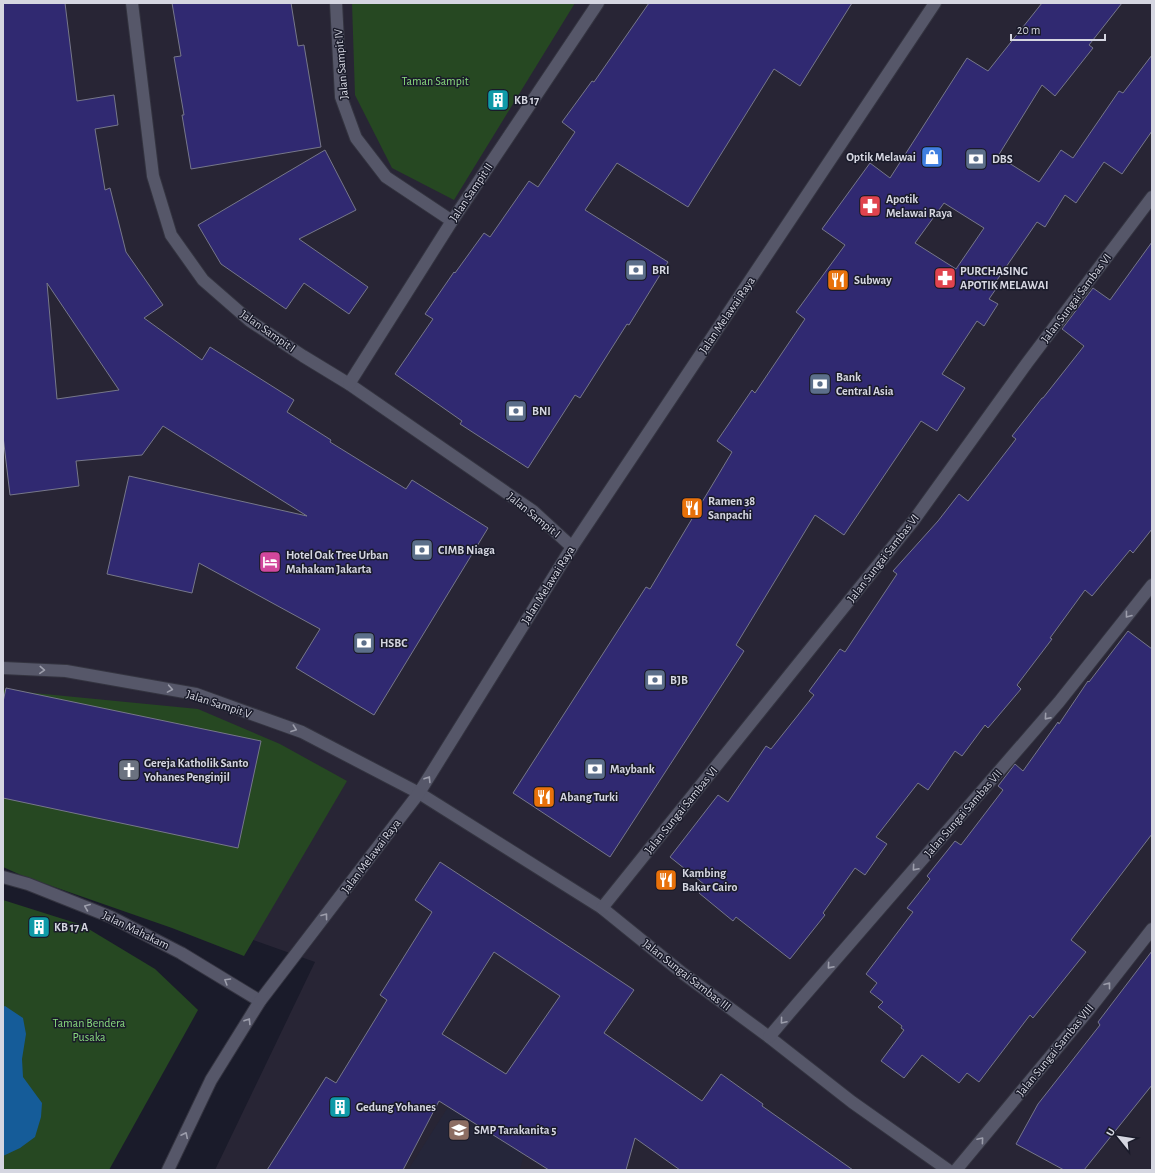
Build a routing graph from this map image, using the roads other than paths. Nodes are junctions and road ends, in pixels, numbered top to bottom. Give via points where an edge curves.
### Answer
1 (132, 3) edge
2 (336, 3) edge
3 (598, 3) edge
4 (935, 3) edge
5 (1152, 197) edge
6 (452, 221) junction
7 (349, 384) junction
8 (572, 547) junction
9 (1152, 585) edge
10 (3, 668) edge
11 (419, 793) junction
12 (3, 877) edge
13 (602, 908) junction
14 (1152, 929) edge
15 (260, 1001) junction
16 (769, 1037) junction
17 (168, 1170) edge
18 (948, 1170) edge
19 (956, 1170) edge

1 - 7 street, Jalan Sampit I via 153,176 172,235 203,280 250,321
2 - 6 street, Jalan Sampit IV via 341,97 356,138 386,177
3 - 6 street, Jalan Sampit II
4 - 8 street, Jalan Melawai Raya
5 - 13 street, Jalan Sungai Sambas VI via 1027,363 914,520
6 - 7 street, Jalan Sampit II
7 - 8 street, Jalan Sampit I via 533,511
11 -> 8 street, Jalan Melawai Raya
9 -> 16 street, Jalan Sungai Sambas VII via 1059,702
10 -> 11 street, Jalan Sampit V via 66,671 196,694 302,732
11 - 13 street, Jalan Sungai Sambas III
15 -> 11 street, Jalan Melawai Raya
15 -> 12 street, Jalan Mahakam via 181,953 111,917 28,884
13 - 16 street, Jalan Sungai Sambas III via 681,972
19 -> 14 street, Jalan Sungai Sambas VIII via 1088,1011
17 -> 15 street, Jalan Melawai Raya via 211,1080
16 - 18 street, Jalan Sungai Sambas III via 852,1102

